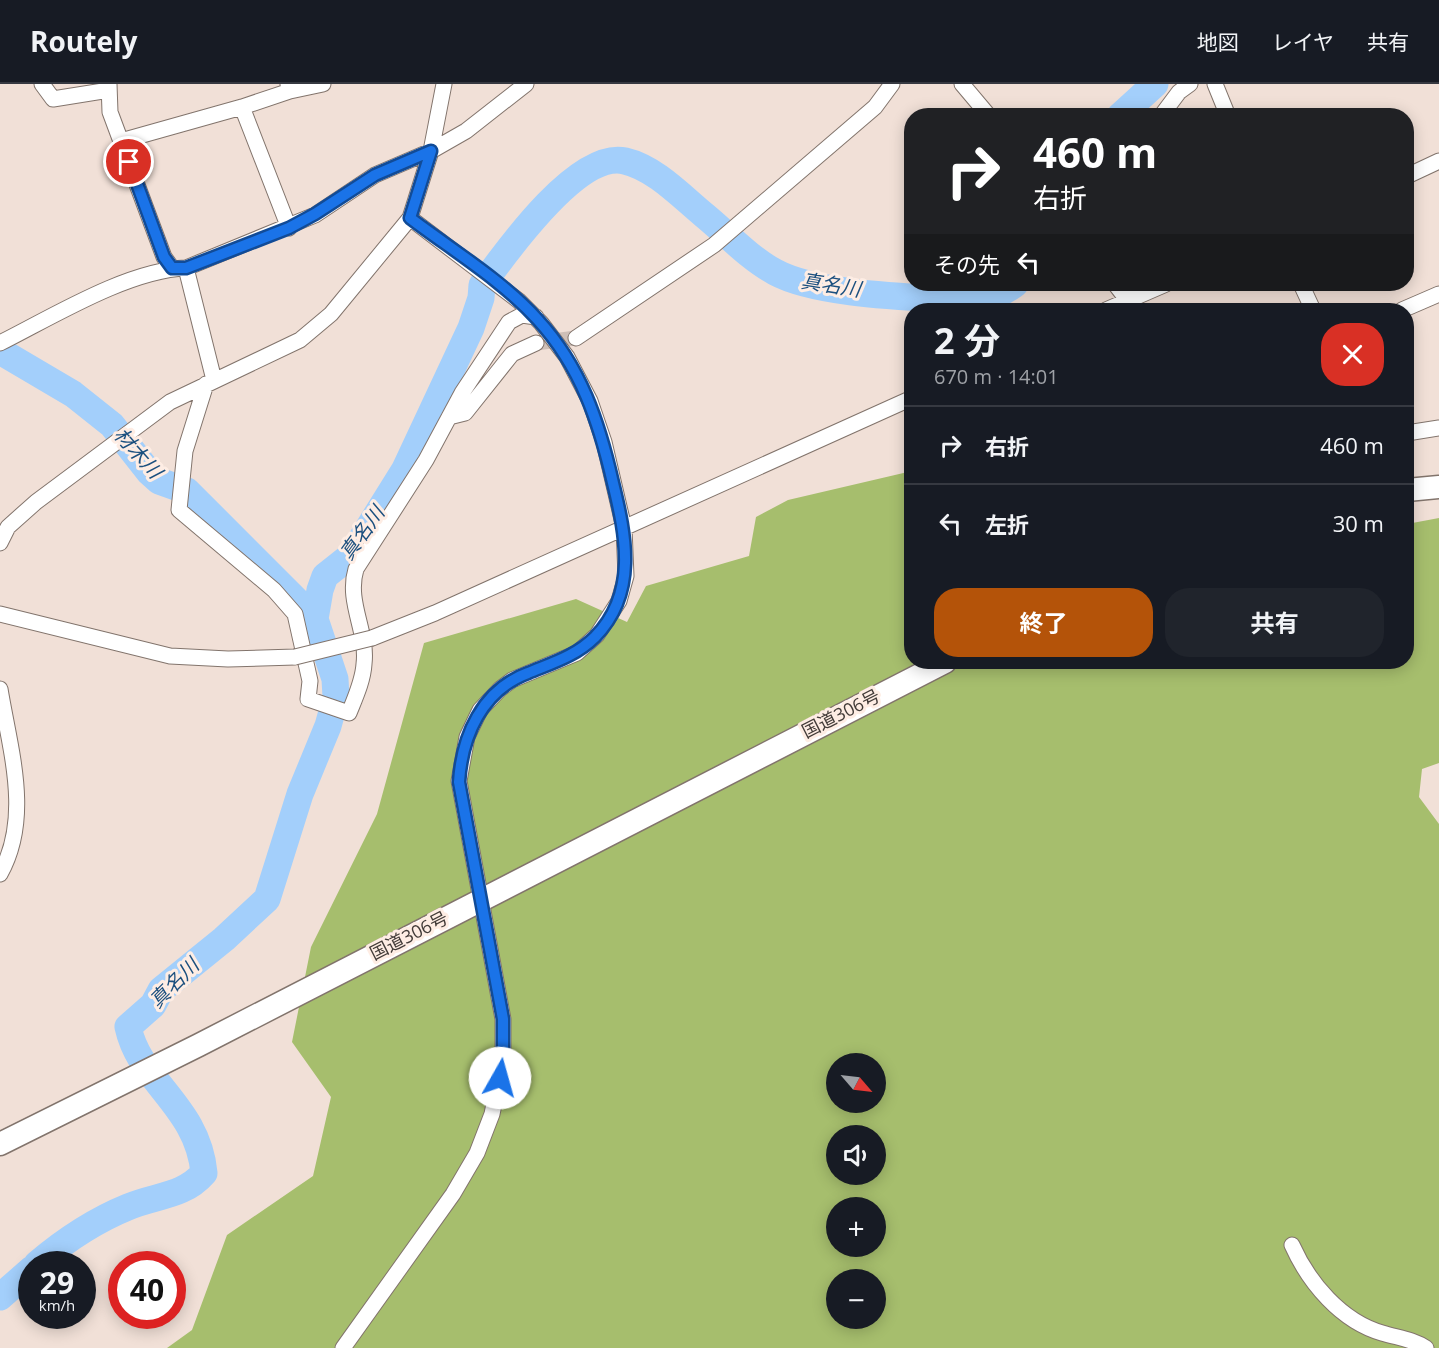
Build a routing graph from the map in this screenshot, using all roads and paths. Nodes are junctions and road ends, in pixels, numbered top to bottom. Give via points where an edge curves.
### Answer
1 (42, 84) edge
2 (323, 84) edge
3 (444, 84) edge
4 (526, 84) edge
5 (892, 84) edge
6 (962, 84) edge
7 (1190, 84) edge
8 (1215, 84) edge
9 (109, 87) edge
10 (289, 87) edge
11 (242, 107) junction
12 (982, 108) edge
13 (1167, 108) edge
14 (1225, 108) edge
15 (121, 141) junction
16 (431, 151) junction
17 (1439, 161) edge
18 (1414, 173) edge
19 (410, 218) junction
20 (289, 228) junction
21 (179, 268) junction
22 (1155, 291) edge
23 (1439, 294) edge
24 (1136, 303) edge
25 (1414, 305) edge
26 (536, 317) junction
27 (576, 338) tunnel mouth
28 (4, 341) edge
29 (536, 343) tunnel mouth
30 (210, 382) junction
31 (904, 402) edge
32 (449, 417) junction
33 (1439, 428) edge
34 (1414, 432) edge
35 (1439, 487) edge
36 (1414, 489) edge
37 (624, 528) junction
38 (0, 543) edge
39 (0, 614) edge
40 (931, 669) edge
41 (0, 689) edge
42 (0, 874) edge
43 (480, 899) junction
44 (0, 1144) edge
45 (1292, 1245) dead end
46 (344, 1348) edge
47 (1426, 1348) edge

1 - 9 street via 53,99
2 - 10 street
3 - 16 street
4 - 16 street via 466,131
5 - 27 street via 875,107 714,245
6 - 12 street
7 - 13 street
8 - 14 street
9 - 15 street via 110,112
10 - 11 street
11 - 15 street
11 - 20 street
15 - 21 street via 164,257
16 - 19 street
16 - 20 street via 375,175
17 - 18 street
19 - 26 street
19 - 30 street via 332,314 300,340
20 - 21 street
21 - 28 street via 101,291
21 - 30 street
22 - 24 street
23 - 25 street
26 - 32 street via 522,315 509,322
26 - 37 street via 567,357 590,400
29 - 32 street via 512,354 465,413
30 - 32 street via 185,451 179,510 274,590 295,614 310,681 308,699 342,712 349,713 364,665 352,597 356,569
30 - 38 street via 170,402 36,502 9,527
31 - 37 street
33 - 34 street
35 - 36 highway
37 - 39 street, bridge via 372,638 295,657 170,656
37 - 43 street via 627,560 623,588 597,635 577,652 500,689 480,710 467,737 459,782
40 - 43 highway, 国道306号
41 - 42 street via 17,798 16,835
43 - 44 highway, 国道306号
43 - 46 street via 503,1019 503,1060 492,1114 477,1153 453,1194
45 - 47 street via 1324,1295 1344,1314 1381,1333

